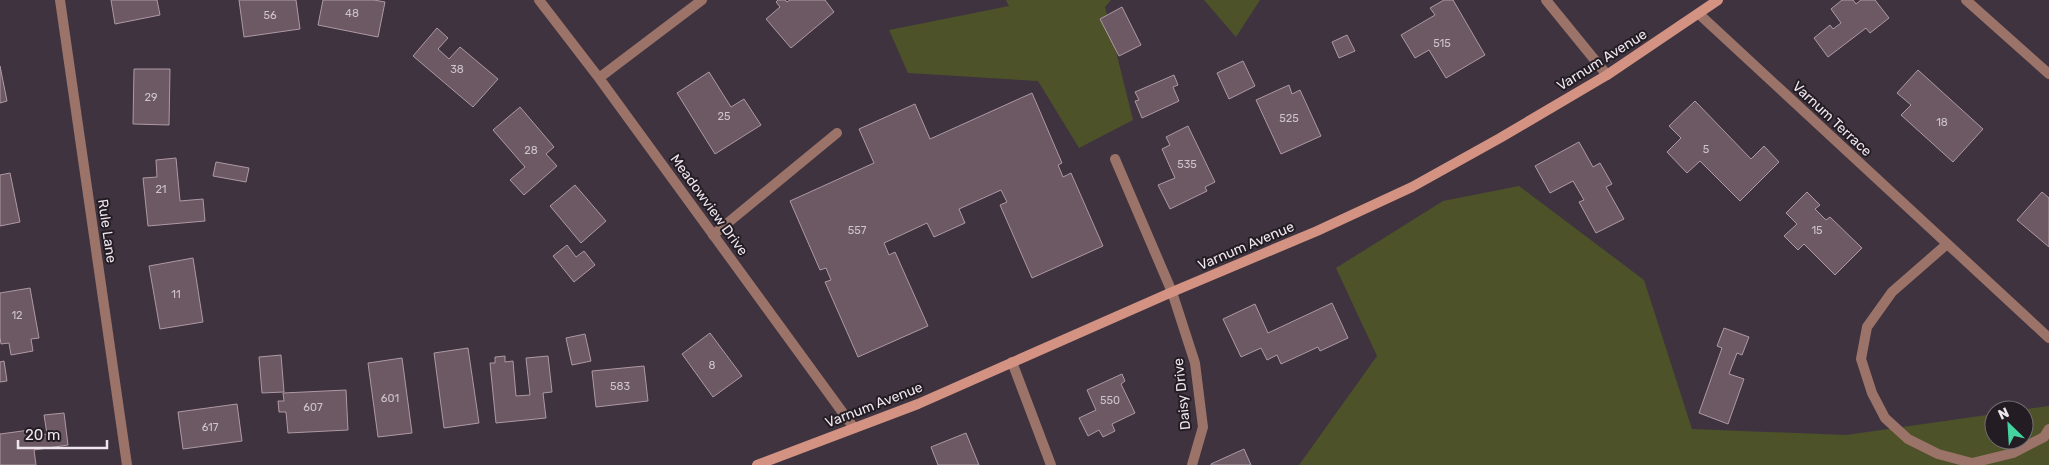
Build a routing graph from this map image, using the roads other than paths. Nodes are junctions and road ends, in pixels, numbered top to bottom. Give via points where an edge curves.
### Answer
1 (60, 0) edge
2 (539, 0) edge
3 (702, 0) edge
4 (1546, 0) edge
5 (1718, 0) edge
6 (1966, 0) edge
7 (1699, 14) junction
8 (2049, 74) edge
9 (1607, 75) junction
10 (599, 78) junction
11 (837, 133) dead end
12 (1115, 159) dead end
13 (713, 234) junction
14 (1947, 244) junction
15 (1172, 292) junction
16 (2049, 338) edge
17 (1012, 362) junction
18 (854, 428) junction
19 (2049, 429) edge
20 (127, 465) edge
21 (757, 465) edge
22 (1051, 465) edge
23 (1192, 465) edge

1 - 20 street, Rule Lane
2 - 10 street, Meadowview Drive
3 - 10 street
4 - 9 street
5 - 7 main road, Varnum Avenue
6 - 8 street
7 - 9 main road, Varnum Avenue
7 - 14 street, Varnum Terrace
9 - 15 main road, Varnum Avenue via 1412,187
10 - 13 street, Meadowview Drive
11 - 13 street
12 - 15 street, Daisy Drive
13 - 18 street, Meadowview Drive
14 - 16 street, Varnum Terrace
14 - 19 street via 1892,292 1867,327 1861,359 1872,394 1885,418 1908,439 1938,454 1972,463 2013,453 2044,437
15 - 17 main road, Varnum Avenue
15 - 23 street, Daisy Drive via 1195,363 1203,427
17 - 18 main road, Varnum Avenue via 918,404
17 - 22 street
18 - 21 main road, Varnum Avenue

